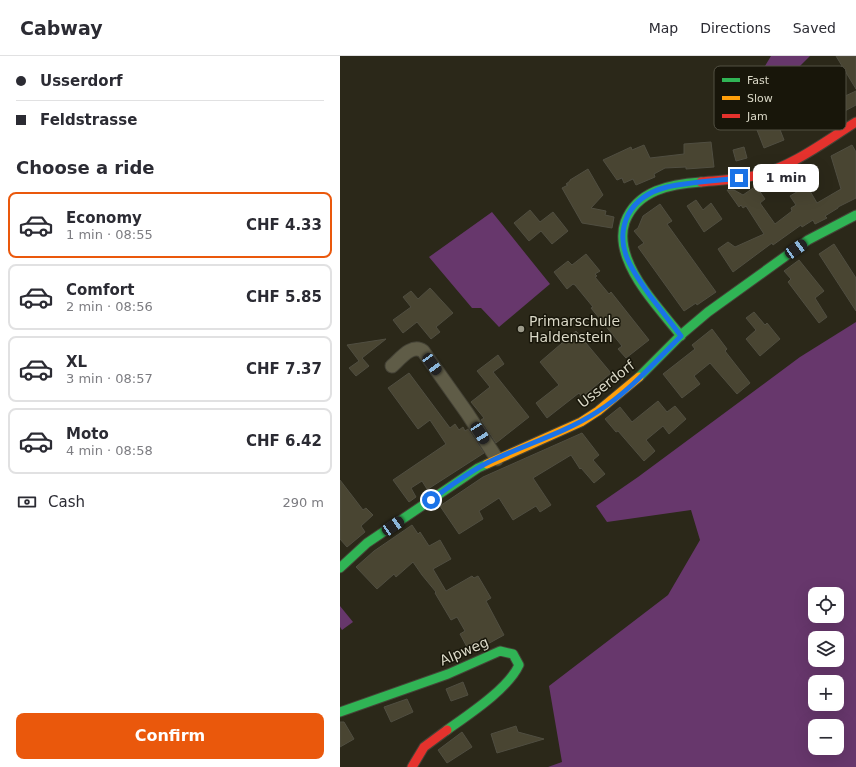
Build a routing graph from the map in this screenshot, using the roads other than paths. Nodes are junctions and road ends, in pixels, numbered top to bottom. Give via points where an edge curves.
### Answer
1 (856, 122) edge
2 (846, 128) edge
3 (842, 130) edge
4 (856, 216) edge
5 (681, 336) junction
6 (392, 366) dead end
7 (496, 459) junction
8 (340, 568) edge
9 (340, 712) edge
10 (412, 767) edge

1 - 2 street
3 - 5 street via 773,170 754,176 666,187 648,194 630,210 622,240 625,256 634,273
4 - 5 street, Usserdorf via 808,240 708,312
5 - 7 street, Usserdorf via 646,371 598,411 581,422
6 - 7 street via 413,349 423,351
7 - 8 street, Usserdorf via 478,468 367,543
9 - 10 street, Alpweg via 448,674 500,651 518,658 519,665 515,674 477,708 424,747

